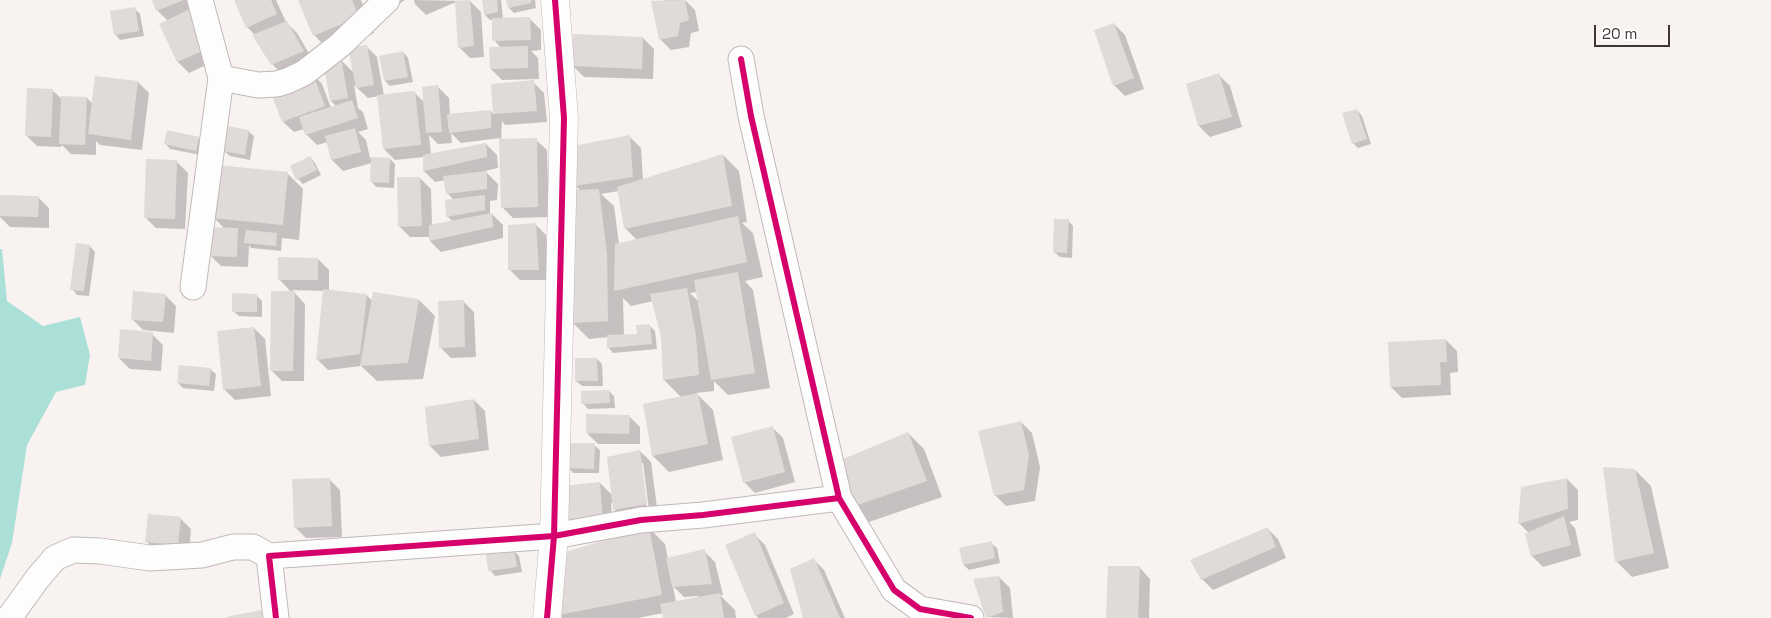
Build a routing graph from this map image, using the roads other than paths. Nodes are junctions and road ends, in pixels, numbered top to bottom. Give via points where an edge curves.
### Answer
1 (200, 0) edge
2 (386, 0) edge
3 (555, 0) edge
4 (741, 59) dead end
5 (221, 78) junction
6 (193, 287) dead end
7 (839, 498) junction
8 (554, 536) junction
9 (269, 556) junction
10 (8, 618) edge
11 (276, 618) edge
12 (547, 618) edge
13 (971, 618) edge

1 - 5 street
2 - 5 street via 340,45 304,73 277,84 258,85
3 - 8 street via 564,118
4 - 7 street via 751,116
5 - 6 street
7 - 8 street via 641,520
7 - 13 street via 894,590 920,609
8 - 9 street
8 - 12 street
9 - 10 street via 253,547 233,547 202,555 150,558 73,550 55,558
9 - 11 street

